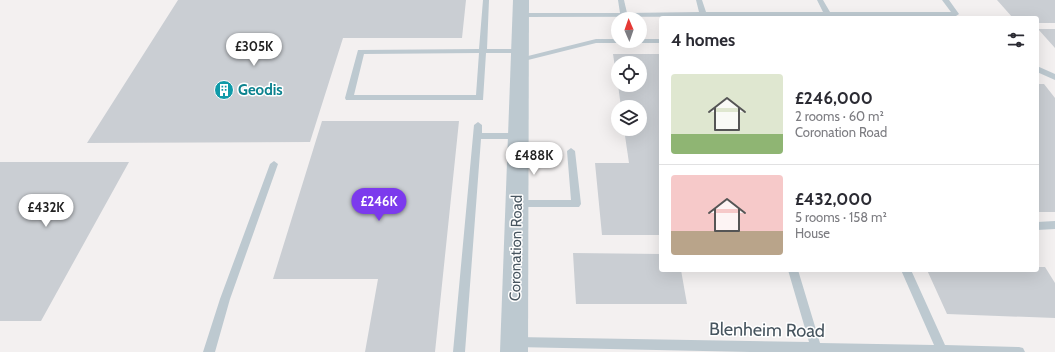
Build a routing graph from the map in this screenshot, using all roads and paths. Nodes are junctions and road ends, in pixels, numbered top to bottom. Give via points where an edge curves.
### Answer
1 (486, 0) edge
2 (621, 0) edge
3 (699, 0) edge
4 (820, 0) edge
5 (945, 0) edge
6 (521, 8) edge
7 (623, 12) edge
8 (611, 14) edge
9 (828, 14) junction
10 (647, 15) edge
11 (703, 15) junction
12 (659, 40) edge
13 (611, 41) edge
14 (647, 41) edge
15 (483, 51) junction
16 (520, 56) junction
17 (1039, 70) edge
18 (1055, 77) edge
19 (478, 125) dead end
20 (478, 136) junction
21 (518, 136) junction
22 (571, 151) dead end
23 (274, 164) dead end
24 (517, 204) junction
25 (1039, 226) edge
26 (1055, 226) edge
27 (794, 272) edge
28 (907, 272) edge
29 (514, 347) edge
30 (816, 348) junction
31 (704, 349) edge
32 (942, 350) junction
33 (209, 352) edge
34 (459, 352) edge
35 (1019, 352) edge

1 - 15 lane
2 - 7 lane
3 - 11 lane
4 - 9 lane
5 - 9 lane via 956,14
6 - 8 lane
6 - 16 street, Coronation Road
9 - 11 lane
10 - 11 lane
12 - 14 lane
13 - 16 lane via 596,41
15 - 15 lane via 480,98 349,98 361,52
15 - 16 lane
16 - 21 street, Coronation Road
17 - 18 lane
19 - 20 lane
20 - 21 lane
20 - 34 lane
21 - 24 street, Coronation Road
22 - 24 lane via 576,204
23 - 33 lane via 225,299
24 - 29 street, Coronation Road
25 - 26 lane
27 - 30 lane
28 - 32 lane
29 - 31 lane, Blenheim Road
30 - 31 lane, Blenheim Road
30 - 32 lane, Blenheim Road
32 - 35 lane, Blenheim Road

